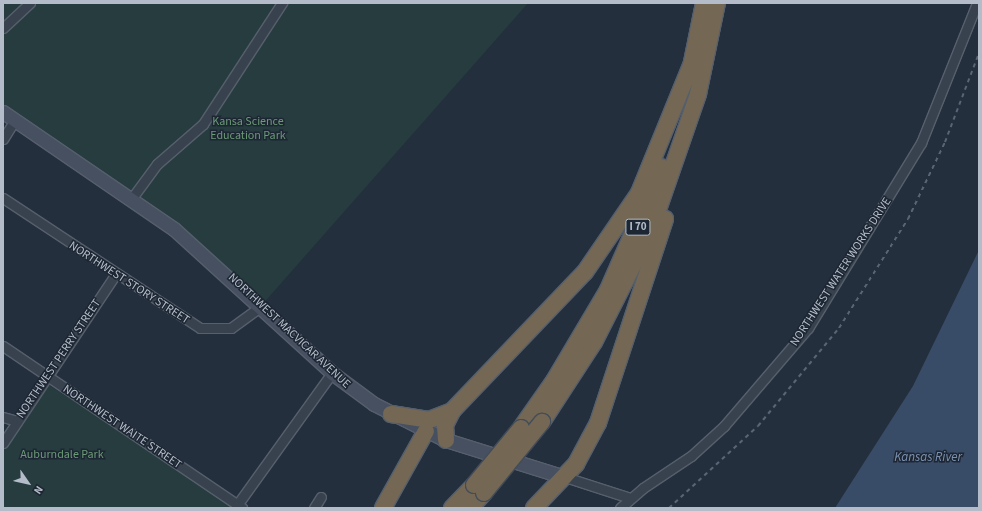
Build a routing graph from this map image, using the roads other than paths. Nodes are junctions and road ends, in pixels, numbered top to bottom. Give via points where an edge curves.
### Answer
1 (30, 3) edge
2 (282, 3) edge
3 (704, 3) edge
4 (717, 3) edge
5 (977, 3) edge
6 (3, 28) edge
7 (692, 63) junction
8 (3, 112) edge
9 (15, 120) junction
10 (689, 126) junction
11 (3, 139) edge
12 (3, 198) edge
13 (132, 198) junction
14 (115, 275) junction
15 (260, 306) junction
16 (3, 346) edge
17 (332, 373) junction
18 (47, 376) junction
19 (452, 411) junction
20 (391, 414) junction
21 (3, 417) edge
22 (17, 421) junction
23 (426, 431) junction
24 (446, 440) junction
25 (3, 443) edge
26 (565, 477) junction
27 (479, 489) junction
28 (321, 497) dead end
29 (630, 498) junction
30 (239, 506) edge
31 (314, 508) edge
32 (382, 508) edge
33 (452, 508) edge
34 (470, 508) edge
35 (534, 508) edge
36 (620, 508) edge

1 - 6 street
2 - 13 street via 203,124 157,164
3 - 7 highway, I 70
4 - 10 highway, I 70
5 - 29 street, NORTHWEST WATER WORKS DRIVE via 921,143 808,328 771,376 713,438
7 - 19 highway via 648,175 612,235 568,291
7 - 27 highway, I 70, bridge via 662,167 627,252 583,335
8 - 9 main road, NORTHWEST MACVICAR AVENUE
9 - 11 street
9 - 13 main road, NORTHWEST MACVICAR AVENUE
10 - 26 highway via 678,176 607,402 580,458
10 - 27 highway, I 70, bridge via 664,200 621,293 542,422
12 - 14 street, NORTHWEST STORY STREET
13 - 15 main road, NORTHWEST MACVICAR AVENUE via 210,259
14 - 15 street, NORTHWEST STORY STREET via 188,323 210,330 231,328
14 - 18 street, NORTHWEST PERRY STREET
15 - 17 main road, NORTHWEST MACVICAR AVENUE
16 - 18 street, NORTHWEST WAITE STREET
17 - 20 main road, NORTHWEST MACVICAR AVENUE
17 - 30 street
18 - 22 street, NORTHWEST PERRY STREET
18 - 30 street, NORTHWEST WAITE STREET
19 - 20 highway via 429,420
19 - 24 highway via 445,425
20 - 23 main road, NORTHWEST MACVICAR AVENUE
21 - 22 street
22 - 25 street, NORTHWEST PERRY STREET
23 - 24 main road, NORTHWEST MACVICAR AVENUE
23 - 32 highway
24 - 26 main road, NORTHWEST MACVICAR AVENUE
26 - 29 street, NORTHWEST MACVICAR AVENUE
26 - 35 highway
27 - 33 highway, I 70
27 - 34 highway, I 70
28 - 31 street
29 - 36 street, NORTHWEST WATER WORKS DRIVE

